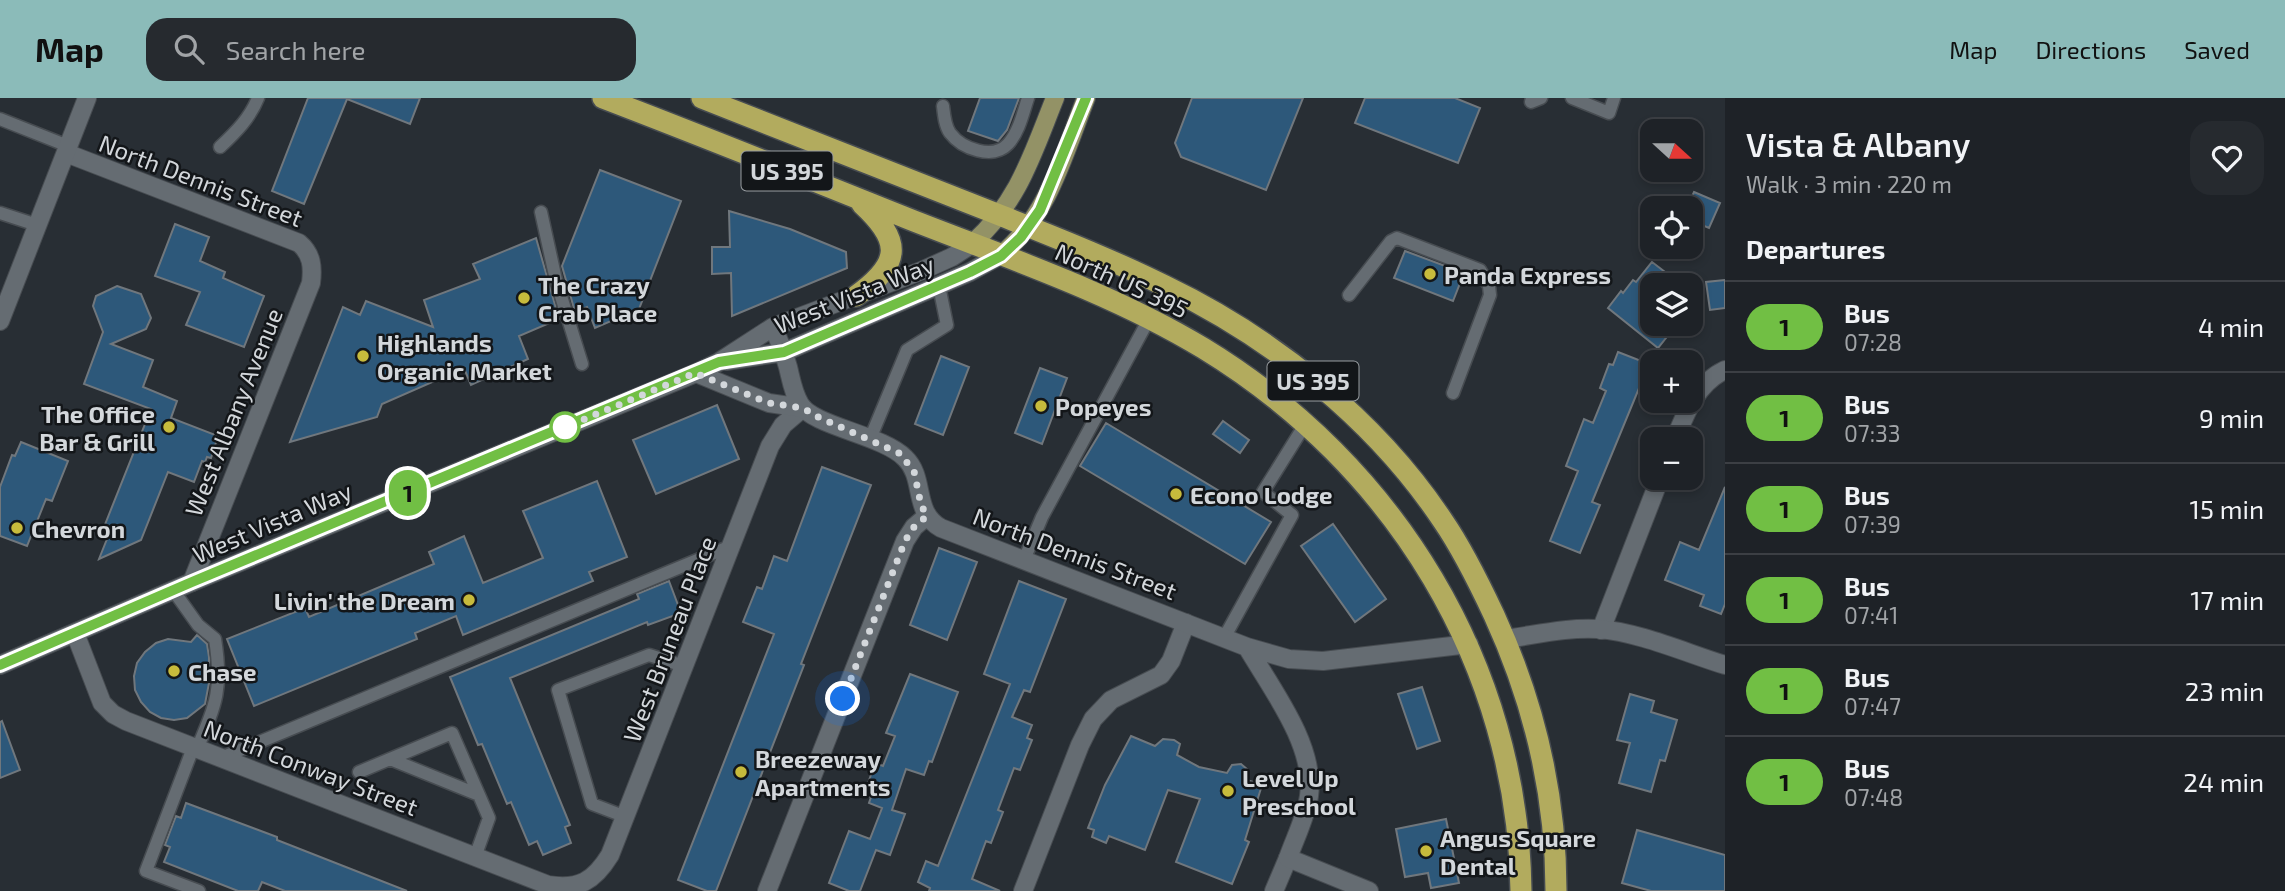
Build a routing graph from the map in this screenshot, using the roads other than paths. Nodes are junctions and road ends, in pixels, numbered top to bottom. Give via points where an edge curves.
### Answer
1 (87, 98) edge
2 (258, 98) edge
3 (603, 98) edge
4 (702, 98) edge
5 (1028, 98) edge
6 (1055, 98) edge
7 (1086, 98) edge
8 (1572, 98) edge
9 (1615, 98) edge
10 (943, 106) dead end
11 (0, 119) edge
12 (220, 147) dead end
13 (67, 150) junction
14 (855, 197) junction
15 (541, 212) dead end
16 (0, 213) edge
17 (1000, 216) junction
18 (37, 226) junction
19 (1029, 227) junction
20 (972, 244) junction
21 (1001, 256) junction
22 (311, 260) joint
23 (939, 286) junction
24 (1349, 295) dead end
25 (856, 296) junction
26 (1149, 319) junction
27 (0, 321) edge
28 (773, 327) junction
29 (784, 352) junction
30 (719, 362) junction
31 (582, 364) dead end
32 (1723, 371) edge
33 (695, 373) junction
34 (1453, 393) dead end
35 (803, 408) junction
36 (1306, 423) junction
37 (1680, 427) edge
38 (870, 439) junction
39 (1655, 490) edge
40 (927, 516) junction
41 (731, 547) junction
42 (1024, 560) junction
43 (192, 582) junction
44 (173, 590) junction
45 (1186, 622) junction
46 (1601, 630) junction
47 (75, 633) junction
48 (1224, 638) junction
49 (1505, 639) junction
50 (1469, 644) junction
51 (1247, 647) junction
52 (0, 665) edge
53 (1725, 665) edge
54 (684, 666) junction
55 (195, 748) junction
56 (221, 758) junction
57 (390, 759) junction
58 (359, 772) dead end
59 (479, 796) junction
60 (626, 817) junction
61 (475, 857) junction
62 (1288, 858) junction
63 (578, 888) edge
64 (199, 891) edge
65 (767, 891) edge
66 (1023, 891) edge
67 (1274, 891) edge
68 (1369, 891) edge
69 (1521, 891) edge
70 (1556, 891) edge

1 - 13 street
2 - 12 lane via 247,119
3 - 14 highway, North US 395 / US 395
4 - 17 highway, North US 395 / US 395
5 - 10 lane via 1009,144 988,153 952,136
6 - 17 main road via 1022,180
7 - 19 main road via 1048,193
8 - 9 lane via 1609,113
11 - 13 lane
13 - 18 street
13 - 22 street, North Dennis Street via 299,243
14 - 20 highway, North US 395 / US 395
14 - 25 highway via 887,231 891,249 881,275
15 - 31 lane
16 - 18 lane
17 - 19 highway, North US 395 / US 395
17 - 20 main road
18 - 27 street
19 - 21 main road
19 - 49 highway, North US 395 / US 395 via 1196,302 1263,343 1317,384 1398,463 1442,520
20 - 21 highway, North US 395 / US 395
20 - 25 street, West Vista Way via 932,266
21 - 23 street, West Vista Way
21 - 26 highway, North US 395 / US 395
22 - 43 street, West Albany Avenue via 311,283
23 - 29 street, West Vista Way
23 - 38 lane via 947,325 907,350
24 - 34 lane via 1396,238 1480,270 1490,295
25 - 28 street, West Vista Way
26 - 36 highway, North US 395 / US 395 via 1233,367
26 - 42 lane via 1042,517
28 - 29 street
28 - 30 street, West Vista Way
29 - 30 street, West Vista Way
29 - 35 street
30 - 33 street, West Vista Way
32 - 37 street via 1695,396
33 - 35 street via 769,403
33 - 43 street, West Vista Way
35 - 38 street
35 - 41 street, West Bruneau Place via 772,440
36 - 48 lane via 1263,492 1292,515
36 - 50 highway, North US 395 / US 395 via 1383,505
38 - 40 street via 911,464
39 - 46 street
40 - 42 street, North Dennis Street via 941,528
40 - 65 street via 905,541
41 - 54 street, West Bruneau Place
41 - 56 lane
42 - 45 street, North Dennis Street
43 - 44 street, West Vista Way
44 - 47 street, West Vista Way
44 - 55 lane via 198,625 215,639 220,671 216,704
45 - 48 street, North Dennis Street
45 - 66 street via 1161,675 1111,700 1093,719
46 - 49 street
46 - 53 street
47 - 52 street, West Vista Way
47 - 55 street, North Conway Street via 107,709
48 - 51 street, North Dennis Street
49 - 70 highway, US 395 via 1542,761
50 - 51 street, North Dennis Street via 1323,661 1289,659
50 - 69 highway, US 395 via 1507,761 1517,821
51 - 62 street via 1293,727 1310,772 1307,803
54 - 60 street, West Bruneau Place
54 - 60 lane via 649,655 558,690 592,804
55 - 56 street, North Conway Street
55 - 64 lane via 146,871
56 - 61 street, North Conway Street
57 - 58 lane
57 - 59 lane
57 - 59 lane via 452,733
59 - 61 lane via 489,818
60 - 63 street, West Bruneau Place via 601,870
61 - 63 street, North Conway Street via 548,885
62 - 67 street
62 - 68 street

